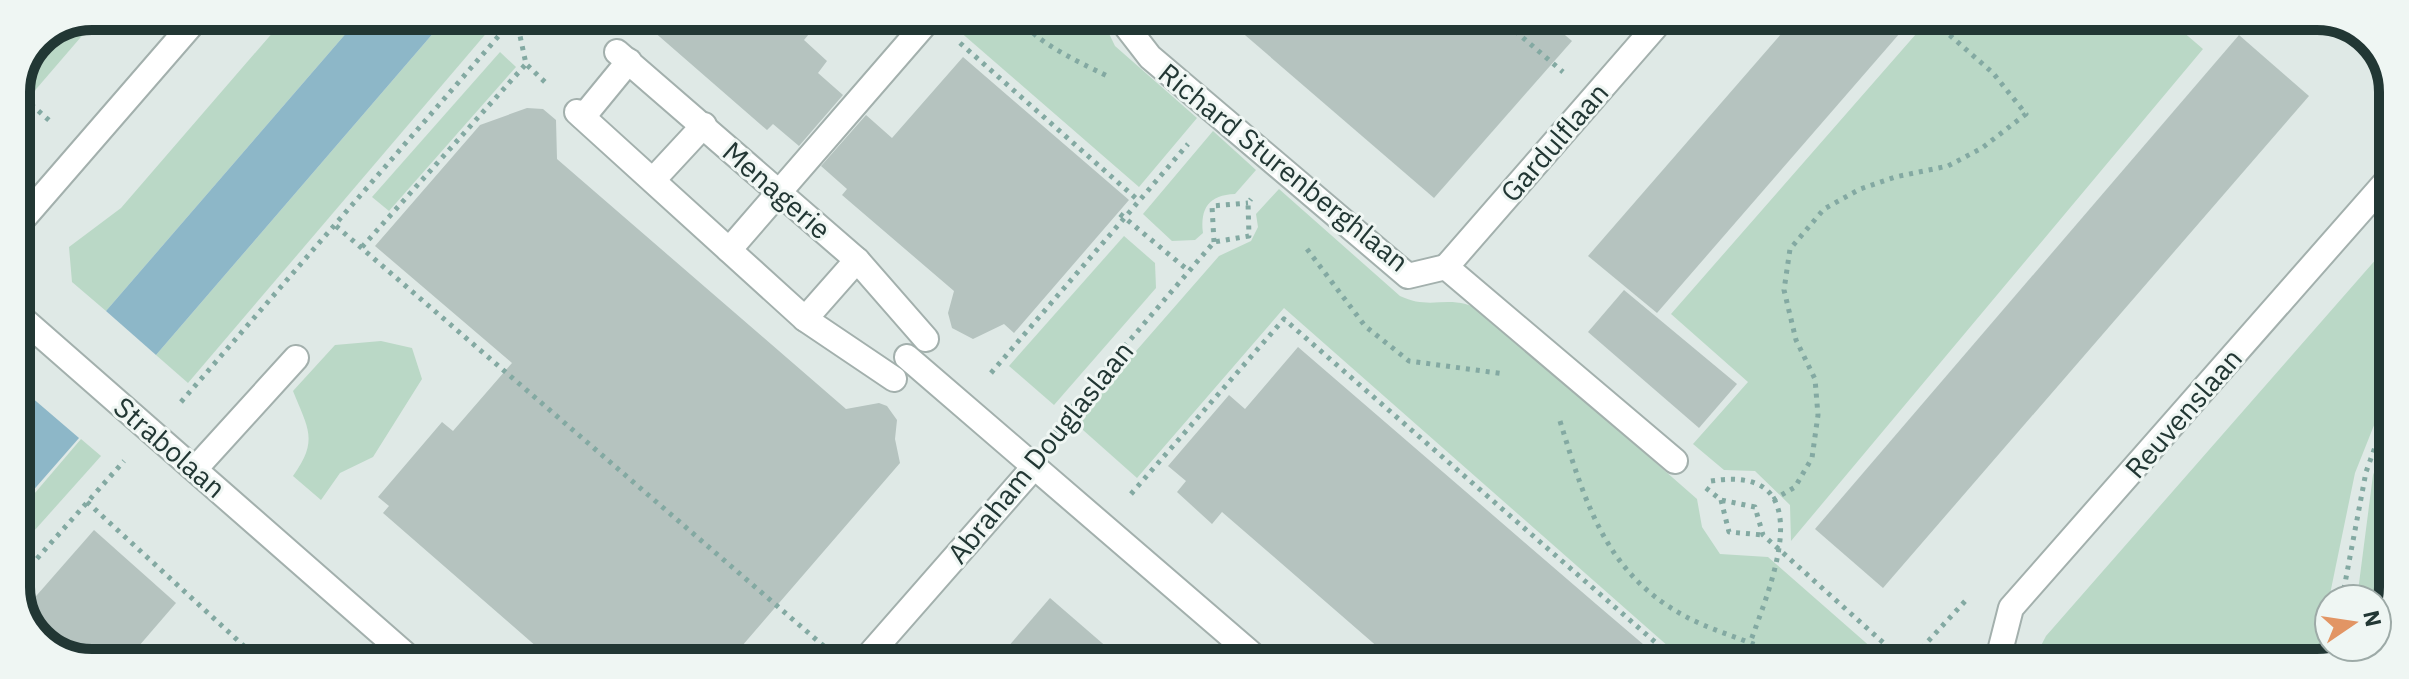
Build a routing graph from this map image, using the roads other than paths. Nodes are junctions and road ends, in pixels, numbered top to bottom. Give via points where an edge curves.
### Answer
1 (187, 30) edge
2 (920, 30) edge
3 (1133, 30) edge
4 (1652, 30) edge
5 (704, 125) junction
6 (653, 180) junction
7 (2379, 190) edge
8 (780, 192) junction
9 (30, 211) edge
10 (729, 250) junction
11 (857, 260) junction
12 (1446, 267) junction
13 (805, 319) junction
14 (30, 325) edge
15 (926, 339) dead end
16 (907, 357) dead end
17 (296, 358) dead end
18 (894, 379) dead end
19 (1675, 461) dead end
20 (1034, 467) junction
21 (195, 469) junction
22 (399, 649) edge
23 (875, 649) edge
24 (1246, 649) edge
25 (2001, 649) edge

1 - 9 street
2 - 8 street
3 - 12 street, Richard Sturenberghlaan via 1150,57 1408,276
4 - 12 street, Gardulflaan
5 - 6 street
5 - 6 street, Menagerie via 623,57 584,103
5 - 8 street, Menagerie
6 - 10 street
7 - 25 street, Reuvenslaan via 2011,608
8 - 10 street
8 - 11 street, Menagerie
10 - 13 street
11 - 13 street
11 - 15 street, Menagerie
12 - 19 street, Richard Sturenberghlaan
13 - 18 street
14 - 21 street, Strabolaan
16 - 20 street
17 - 21 street
20 - 23 street, Abraham Douglaslaan
20 - 24 street
21 - 22 street, Strabolaan

